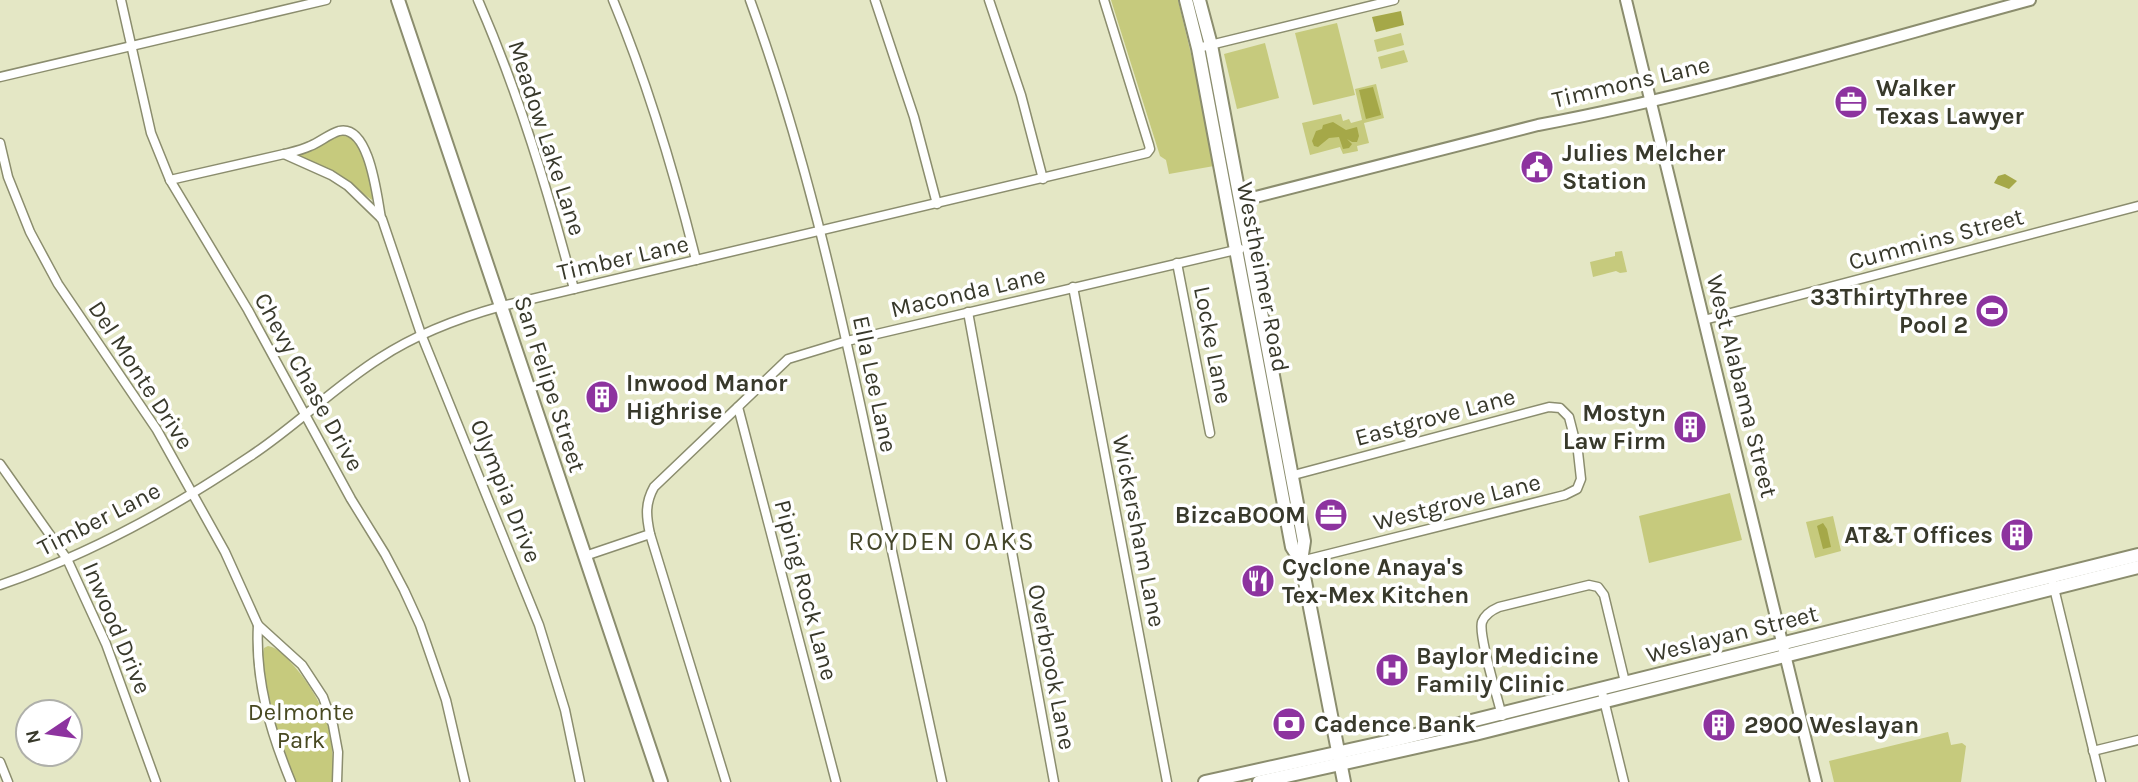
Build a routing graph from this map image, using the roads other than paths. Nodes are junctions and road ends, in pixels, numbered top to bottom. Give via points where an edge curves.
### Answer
1 (121, 0) edge
2 (326, 0) edge
3 (398, 0) edge
4 (478, 0) edge
5 (613, 0) edge
6 (750, 0) edge
7 (875, 0) edge
8 (989, 0) edge
9 (1104, 0) edge
10 (1186, 0) edge
11 (1199, 0) edge
12 (1394, 0) edge
13 (1626, 0) edge
14 (2030, 0) edge
15 (131, 47) junction
16 (1205, 47) junction
17 (0, 76) edge
18 (1650, 101) junction
19 (1220, 127) junction
20 (0, 143) edge
21 (284, 154) junction
22 (1043, 179) junction
23 (170, 180) junction
24 (1223, 180) junction
25 (1240, 201) junction
26 (937, 204) junction
27 (2138, 206) edge
28 (382, 219) junction
29 (820, 230) junction
30 (1243, 248) junction
31 (696, 260) junction
32 (1177, 263) junction
33 (1073, 287) junction
34 (574, 289) junction
35 (502, 306) junction
36 (968, 312) junction
37 (1704, 320) junction
38 (421, 334) junction
39 (847, 341) junction
40 (738, 407) junction
41 (305, 414) junction
42 (1210, 433) dead end
43 (1576, 445) joint
44 (0, 464) edge
45 (1286, 477) junction
46 (193, 492) junction
47 (650, 534) junction
48 (2138, 555) edge
49 (585, 556) junction
50 (67, 559) junction
51 (1301, 561) junction
52 (2138, 567) edge
53 (2052, 582) junction
54 (0, 585) edge
55 (258, 625) junction
56 (1784, 649) junction
57 (1625, 682) junction
58 (1603, 695) junction
59 (1503, 720) junction
60 (2138, 740) edge
61 (2093, 751) junction
62 (1338, 759) junction
63 (0, 762) edge
64 (8, 782) edge
65 (156, 782) edge
66 (291, 782) edge
67 (337, 782) edge
68 (465, 782) edge
69 (580, 782) edge
70 (661, 782) edge
71 (726, 782) edge
72 (836, 782) edge
73 (942, 782) edge
74 (1054, 782) edge
75 (1167, 782) edge
76 (1205, 782) edge
77 (1259, 782) edge
78 (1344, 782) edge
79 (1624, 782) edge
80 (1816, 782) edge
81 (2101, 782) edge

1 - 15 street, Chevy Chase Drive
2 - 15 street
3 - 35 main road, San Felipe Street
4 - 34 street, Meadow Lake Lane via 520,108
5 - 31 street via 646,88
6 - 29 street, Ella Lee Lane
7 - 26 street
8 - 22 street
9 - 22 street, Timber Lane via 1150,149 1142,155
10 - 16 main road, Westheimer Road
11 - 16 main road, Westheimer Road
12 - 16 street
13 - 18 street, West Alabama Street
14 - 18 street, Timmons Lane
15 - 17 street
15 - 23 street, Chevy Chase Drive via 151,133
16 - 19 main road, Westheimer Road
18 - 25 street, Timmons Lane
18 - 37 street, West Alabama Street
19 - 24 main road, Westheimer Road
19 - 25 main road, Westheimer Road
20 - 46 street, Del Monte Drive via 30,232 58,284 157,430
21 - 23 street, Olympia Drive
21 - 28 street, Olympia Drive via 348,186
21 - 28 street, Olympia Drive via 339,131 352,133 368,157
22 - 26 street, Timber Lane
23 - 41 street, Chevy Chase Drive
24 - 25 main road
24 - 30 main road, Westheimer Road
25 - 30 main road, Westheimer Road
26 - 29 street, Timber Lane
27 - 37 street, Cummins Street
28 - 38 street, Olympia Drive
29 - 31 street, Timber Lane
29 - 39 street, Ella Lee Lane
30 - 32 street, Maconda Lane
30 - 45 main road, Westheimer Road
31 - 34 street, Timber Lane
32 - 33 street, Maconda Lane
32 - 42 street, Locke Lane
33 - 36 street, Maconda Lane
33 - 75 street, Wickersham Lane
34 - 35 street, Timber Lane
35 - 38 street, Timber Lane
35 - 49 main road, San Felipe Street
36 - 39 street, Maconda Lane
36 - 74 street, Overbrook Lane
37 - 56 street, West Alabama Street
38 - 41 street, Timber Lane via 380,358
38 - 69 street, Olympia Drive via 539,625 565,710
39 - 40 street, Maconda Lane via 788,359
39 - 73 street, Ella Lee Lane
40 - 47 street, Maconda Lane via 654,487 647,499
40 - 72 street, Piping Rock Lane
41 - 46 street, Timber Lane via 251,456
41 - 68 street, Chevy Chase Drive via 420,625 446,700
43 - 45 street, Eastgrove Lane via 1569,417 1560,408 1549,407
43 - 51 street, Westgrove Lane via 1581,479 1577,489 1565,495
44 - 50 street, Inwood Drive
45 - 51 main road, Westheimer Road via 1292,547
46 - 50 street, Timber Lane
46 - 55 street, Del Monte Drive
47 - 49 street
47 - 71 street
48 - 53 main road, Weslayan Street
49 - 70 main road, San Felipe Street
50 - 54 street, Timber Lane
50 - 65 street, Inwood Drive via 107,644
51 - 62 main road, Westheimer Road
52 - 53 main road, Weslayan Street
53 - 56 main road, Weslayan Street
53 - 61 street
55 - 66 street, Del Monte Drive via 263,699
55 - 67 street, Del Monte Drive via 302,665 323,697 338,752
56 - 57 main road, Weslayan Street
56 - 58 main road, Weslayan Street
56 - 80 street, West Alabama Street
57 - 58 main road, Weslayan Street
57 - 59 street via 1603,591 1596,585 1499,607 1484,618 1481,632
58 - 59 main road, Weslayan Street
58 - 79 street
59 - 62 main road, Weslayan Street
60 - 61 street
61 - 81 street
62 - 76 main road
62 - 77 main road
62 - 78 main road, Westheimer Road
63 - 64 street

